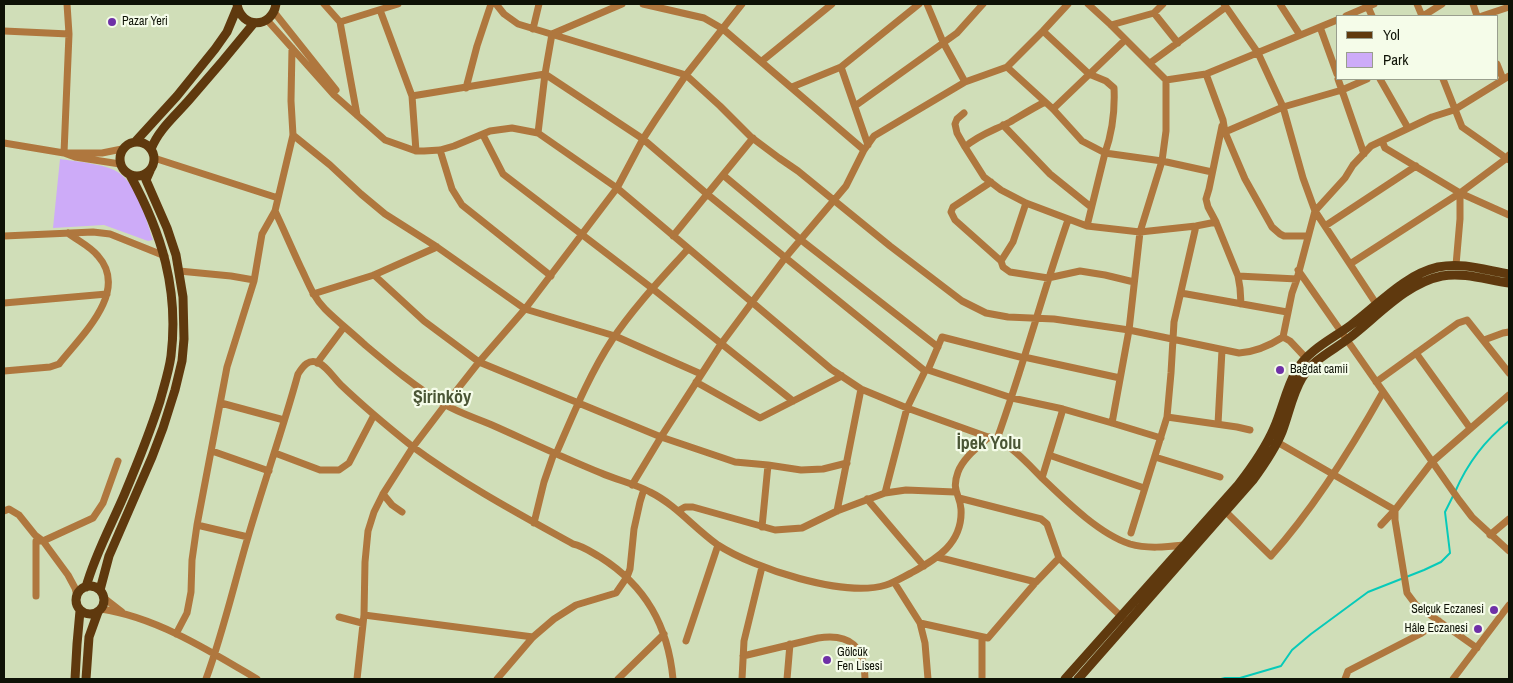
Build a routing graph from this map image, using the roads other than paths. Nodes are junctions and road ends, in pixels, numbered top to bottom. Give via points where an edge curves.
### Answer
1 (67, 4) edge
2 (324, 4) edge
3 (393, 4) edge
4 (491, 4) edge
5 (496, 4) edge
6 (539, 4) edge
7 (622, 4) edge
8 (643, 4) edge
9 (742, 4) edge
10 (832, 4) edge
11 (919, 4) edge
12 (927, 4) edge
13 (983, 4) edge
14 (1068, 4) edge
15 (1088, 4) edge
16 (1164, 4) edge
17 (1280, 4) edge
18 (1442, 4) edge
19 (1225, 5) edge
20 (1371, 5) edge
21 (237, 6) edge
22 (276, 6) edge
23 (1509, 7) edge
24 (380, 10) junction
25 (1154, 13) junction
26 (1348, 15) edge
27 (1424, 15) edge
28 (1485, 15) edge
29 (267, 20) junction
30 (1336, 20) edge
31 (340, 22) junction
32 (254, 23) junction
33 (1112, 25) junction
34 (1320, 27) junction
35 (534, 29) junction
36 (723, 29) junction
37 (4, 31) edge
38 (1043, 31) junction
39 (69, 34) junction
40 (552, 34) junction
41 (1300, 35) junction
42 (1125, 40) junction
43 (943, 42) junction
44 (1178, 43) junction
45 (292, 48) junction
46 (1258, 53) junction
47 (762, 61) junction
48 (1150, 64) junction
49 (1498, 65) edge
50 (842, 67) junction
51 (1007, 67) junction
52 (1336, 71) edge
53 (545, 74) junction
54 (1089, 74) junction
55 (1206, 74) junction
56 (686, 75) junction
57 (1506, 77) edge
58 (1166, 80) junction
59 (1338, 80) edge
60 (1365, 80) edge
61 (1381, 80) edge
62 (1443, 80) edge
63 (965, 82) junction
64 (792, 87) junction
65 (466, 88) junction
66 (1342, 90) junction
67 (412, 96) junction
68 (1045, 102) junction
69 (855, 106) junction
70 (1053, 108) junction
71 (1283, 108) junction
72 (351, 110) junction
73 (1454, 110) junction
74 (964, 114) dead end
75 (357, 116) junction
76 (1223, 120) junction
77 (1003, 125) junction
78 (1408, 128) junction
79 (1225, 132) junction
80 (538, 133) junction
81 (293, 134) junction
82 (482, 135) junction
83 (752, 138) junction
84 (643, 139) junction
85 (1382, 141) junction
86 (134, 142) junction
87 (4, 144) edge
88 (866, 147) junction
89 (965, 147) junction
90 (122, 149) junction
91 (440, 150) junction
92 (416, 151) junction
93 (64, 153) junction
94 (152, 153) junction
95 (1105, 153) junction
96 (1364, 154) junction
97 (1509, 158) edge
98 (1162, 161) junction
99 (120, 164) junction
100 (1416, 166) junction
101 (150, 171) junction
102 (1212, 172) junction
103 (130, 175) junction
104 (723, 175) junction
105 (991, 182) junction
106 (617, 188) junction
107 (1460, 193) junction
108 (708, 194) junction
109 (278, 198) junction
110 (834, 200) junction
111 (1026, 203) junction
112 (1091, 207) junction
113 (1315, 211) junction
114 (275, 212) junction
115 (1509, 215) edge
116 (1068, 220) junction
117 (1216, 222) junction
118 (1087, 226) junction
119 (1196, 226) junction
120 (1325, 226) junction
121 (1140, 232) junction
122 (68, 233) junction
123 (581, 233) junction
124 (4, 236) edge
125 (674, 236) junction
126 (1307, 236) junction
127 (801, 240) junction
128 (437, 247) junction
129 (688, 249) junction
130 (165, 256) junction
131 (785, 258) junction
132 (1001, 261) junction
133 (1350, 264) junction
134 (1456, 265) junction
135 (1298, 270) junction
136 (179, 271) junction
137 (1509, 274) edge
138 (374, 275) junction
139 (551, 276) junction
140 (1238, 276) junction
141 (1048, 278) junction
142 (1297, 279) junction
143 (254, 280) junction
144 (1134, 282) junction
145 (1509, 282) edge
146 (653, 288) junction
147 (1181, 293) junction
148 (107, 294) junction
149 (313, 294) junction
150 (752, 302) junction
151 (4, 303) edge
152 (1241, 304) junction
153 (1377, 305) junction
154 (525, 309) junction
155 (1287, 312) junction
156 (1037, 318) junction
157 (344, 327) junction
158 (1129, 330) junction
159 (1509, 332) edge
160 (615, 336) junction
161 (1344, 336) junction
162 (1283, 337) junction
163 (1172, 340) junction
164 (1484, 340) junction
165 (720, 344) junction
166 (938, 347) junction
167 (1222, 350) junction
168 (1416, 353) junction
169 (1024, 357) junction
170 (1306, 358) junction
171 (479, 362) junction
172 (317, 363) junction
173 (926, 370) junction
174 (4, 371) edge
175 (1509, 373) edge
176 (701, 374) junction
177 (842, 376) junction
178 (1120, 378) junction
179 (696, 382) junction
180 (1376, 382) junction
181 (861, 389) junction
182 (1383, 392) junction
183 (1509, 395) edge
184 (1012, 398) junction
185 (793, 401) junction
186 (221, 403) junction
187 (578, 403) junction
188 (445, 405) junction
189 (906, 408) junction
190 (1063, 409) junction
191 (374, 416) junction
192 (1167, 417) junction
193 (284, 420) junction
194 (1112, 423) junction
195 (1218, 424) junction
196 (1470, 428) junction
197 (1250, 430) dead end
198 (661, 437) junction
199 (993, 438) junction
200 (1161, 438) junction
201 (1277, 442) junction
202 (413, 447) junction
203 (212, 451) junction
204 (275, 452) junction
205 (555, 453) junction
206 (1049, 455) junction
207 (1155, 457) junction
208 (118, 461) dead end
209 (1432, 462) junction
210 (847, 463) junction
211 (768, 465) junction
212 (269, 471) junction
213 (1332, 474) junction
214 (1220, 477) dead end
215 (1042, 478) junction
216 (632, 485) junction
217 (1144, 488) junction
218 (644, 489) junction
219 (885, 493) junction
220 (383, 494) junction
221 (957, 495) junction
222 (867, 499) junction
223 (4, 503) edge
224 (7, 510) edge
225 (1395, 510) junction
226 (678, 511) junction
227 (838, 511) junction
228 (402, 512) dead end
229 (1226, 512) junction
230 (1509, 519) edge
231 (534, 522) junction
232 (197, 525) junction
233 (1381, 525) dead end
234 (762, 527) junction
235 (1131, 533) dead end
236 (1490, 535) junction
237 (248, 537) junction
238 (44, 541) junction
239 (718, 545) junction
240 (1184, 545) junction
241 (1509, 551) edge
242 (937, 557) junction
243 (1059, 558) junction
244 (924, 566) junction
245 (762, 567) junction
246 (627, 577) junction
247 (894, 582) junction
248 (1036, 582) junction
249 (82, 590) junction
250 (102, 594) junction
251 (36, 596) dead end
252 (1509, 605) edge
253 (80, 611) junction
254 (99, 611) junction
255 (122, 612) junction
256 (364, 614) junction
257 (1121, 616) junction
258 (338, 617) dead end
259 (1440, 621) junction
260 (362, 623) junction
261 (920, 623) junction
262 (1128, 624) junction
263 (176, 634) junction
264 (664, 634) junction
265 (533, 637) junction
266 (982, 637) junction
267 (686, 641) dead end
268 (790, 644) junction
269 (1477, 648) junction
270 (215, 655) junction
271 (743, 656) junction
272 (75, 679) edge
273 (86, 679) edge
274 (206, 679) edge
275 (257, 679) edge
276 (357, 679) edge
277 (497, 679) edge
278 (618, 679) edge
279 (673, 679) edge
280 (742, 679) edge
281 (787, 679) edge
282 (866, 679) edge
283 (928, 679) edge
284 (982, 679) edge
285 (1064, 679) edge
286 (1078, 679) edge
287 (1345, 679) edge
288 (1453, 679) edge

1 - 39 street
2 - 31 street
3 - 24 street
4 - 65 street
5 - 35 street via 518,24
6 - 35 street
7 - 40 street
8 - 36 street via 704,18
9 - 36 street
10 - 47 street
11 - 50 street
12 - 43 street
13 - 43 street via 958,33
14 - 38 street
15 - 33 street
16 - 25 street
17 - 41 street
18 - 27 street
19 - 44 street
19 - 46 street
20 - 26 street
21 - 32 main road via 244,18
21 - 86 main road via 227,32 215,49
22 - 29 main road
22 - 72 street
23 - 28 street
24 - 31 street
24 - 67 street
25 - 33 street
25 - 44 street
29 - 32 main road
29 - 45 street
30 - 34 street
31 - 75 street
32 - 94 main road via 163,127 154,140
33 - 42 street
34 - 41 street
34 - 52 street
35 - 40 street
36 - 47 street
36 - 56 street
37 - 39 street
38 - 51 street
38 - 54 street
39 - 93 street
40 - 53 street
40 - 56 street
41 - 46 street
42 - 48 street
42 - 54 street
43 - 63 street
43 - 69 street
44 - 48 street
45 - 72 street
45 - 81 street
46 - 55 street
46 - 71 street
47 - 64 street
48 - 58 street
49 - 57 street
50 - 64 street
50 - 69 street
51 - 63 street
51 - 68 street
53 - 65 street
53 - 80 street
53 - 84 street
54 - 70 street
54 - 95 street via 1114,88 1115,101
55 - 58 street
55 - 76 street
56 - 83 street
56 - 84 street
57 - 73 street
58 - 98 street via 1166,131
59 - 66 street
60 - 66 street
61 - 78 street
62 - 73 street
63 - 88 street via 874,136
64 - 88 street
65 - 67 street
66 - 71 street
66 - 96 street
67 - 92 street
68 - 70 street
68 - 77 street
69 - 88 street
70 - 95 street via 1082,141
71 - 79 street
71 - 113 street
72 - 75 street
73 - 78 street
73 - 97 street via 1462,127
74 - 89 street via 954,124
75 - 92 street via 385,140
76 - 79 street
76 - 102 street
77 - 89 street
77 - 112 street via 1050,174
78 - 85 street
79 - 126 street via 1245,179 1272,227 1284,236
80 - 82 street via 512,128
80 - 106 street
81 - 109 street
81 - 128 street via 385,214
82 - 91 street
82 - 123 street via 503,174
83 - 104 street
83 - 110 street
84 - 106 street
84 - 108 street
85 - 96 street
85 - 100 street via 1385,148
86 - 90 main road
86 - 94 main road via 144,143
87 - 93 street
88 - 110 street via 846,186
89 - 105 street via 984,177
90 - 93 street via 102,153
90 - 99 main road
91 - 92 street
91 - 139 street via 452,189 462,205
93 - 99 street
94 - 101 main road
94 - 109 street
95 - 98 street
95 - 112 street
96 - 113 street
97 - 107 street
98 - 102 street
98 - 121 street
99 - 103 main road
100 - 107 street
100 - 120 street
101 - 103 main road via 141,176
101 - 136 main road via 146,180 167,228
102 - 117 street via 1206,199
103 - 130 main road via 143,198
104 - 108 street
104 - 127 street
105 - 111 street
105 - 132 street via 953,207 951,212 955,220
106 - 123 street
106 - 125 street
107 - 115 street
107 - 133 street
107 - 134 street
108 - 125 street
108 - 131 street
109 - 114 street
110 - 127 street
110 - 156 street via 962,301 986,313
111 - 116 street
111 - 132 street via 1013,242
112 - 118 street
113 - 120 street
113 - 126 street
114 - 143 street via 262,234
114 - 149 street
116 - 118 street
116 - 141 street
117 - 119 street
117 - 140 street
118 - 121 street
119 - 121 street
119 - 147 street
120 - 133 street
121 - 144 street
122 - 124 street
122 - 130 street via 110,234
122 - 148 street via 100,257 106,267
123 - 139 street
123 - 146 street
125 - 129 street
126 - 135 street
127 - 131 street
127 - 166 street
128 - 138 street
128 - 154 street
129 - 146 street
129 - 150 street
130 - 249 main road via 172,298 173,333 165,383 152,428
131 - 150 street
131 - 173 street
132 - 141 street via 1002,267 1010,272
133 - 153 street
134 - 137 main road
134 - 153 main road via 1436,268 1417,276
135 - 142 street
135 - 161 street
136 - 143 street
136 - 250 main road via 183,297 182,361 152,458 109,556
138 - 149 street
138 - 171 street via 424,321
139 - 154 street
140 - 142 street
140 - 152 street
141 - 144 street via 1080,271
141 - 156 street
142 - 155 street
143 - 186 street via 227,367
144 - 158 street
145 - 161 main road via 1464,275 1429,279
146 - 160 street
146 - 165 street
147 - 152 street
147 - 163 street
148 - 151 street
148 - 174 street via 97,317 59,364
149 - 157 street
150 - 165 street
150 - 177 street
152 - 155 street
153 - 161 main road
154 - 160 street
154 - 171 street
155 - 162 street
156 - 158 street
156 - 169 street
157 - 172 street
157 - 188 street via 397,372
158 - 163 street
158 - 178 street
159 - 164 street
160 - 176 street
160 - 187 street
161 - 170 main road
161 - 180 street
161 - 201 main road via 1308,370 1299,384
162 - 167 street via 1250,352
162 - 170 street
163 - 167 street
163 - 192 street
164 - 168 street via 1466,320
164 - 175 street
165 - 176 street
165 - 185 street
166 - 169 street via 942,337
166 - 173 street
167 - 195 street
168 - 180 street
168 - 196 street
169 - 178 street
169 - 184 street
170 - 240 main road via 1296,372 1262,452 1238,485
171 - 187 street
171 - 188 street
172 - 191 street
172 - 193 street via 305,364 298,374
173 - 184 street
173 - 189 street
176 - 179 street
177 - 181 street
177 - 185 street
178 - 194 street
179 - 185 street via 760,418
179 - 198 street
180 - 182 street
181 - 189 street
181 - 210 street
182 - 209 street
182 - 213 street via 1353,446
183 - 196 street
184 - 190 street
184 - 199 street
186 - 193 street
186 - 203 street
187 - 198 street
187 - 205 street
188 - 202 street
188 - 205 street
189 - 199 street
189 - 219 street
190 - 194 street
190 - 206 street
191 - 202 street
191 - 204 street via 349,464 340,470 320,470
192 - 195 street
192 - 200 street
193 - 204 street
194 - 200 street
195 - 197 street
196 - 209 street
198 - 211 street via 728,461
198 - 216 street
199 - 215 street via 1013,450
199 - 221 street via 960,467 956,480
200 - 207 street
201 - 213 street
201 - 229 main road via 1253,480
202 - 220 street
202 - 231 street
203 - 212 street
203 - 232 street
204 - 212 street
205 - 216 street
205 - 231 street
206 - 215 street
206 - 217 street
207 - 214 street
207 - 217 street
208 - 238 street via 103,503 93,518
209 - 225 street
209 - 236 street via 1472,517
210 - 211 street via 801,470
210 - 227 street
211 - 234 street
212 - 237 street
213 - 225 street
213 - 229 street via 1271,556
215 - 240 street via 1082,514 1120,539 1140,546
216 - 218 street
217 - 235 street
218 - 226 street
218 - 246 street
219 - 221 street via 906,490
219 - 222 street
220 - 228 street
220 - 256 street via 368,531
221 - 242 street via 961,512 957,531 951,544
221 - 243 street via 1042,519 1047,524
222 - 227 street
222 - 244 street
223 - 224 street
224 - 238 street via 19,515
225 - 233 street
225 - 259 street via 1407,592 1416,605
226 - 234 street via 692,507
226 - 239 street
227 - 234 street via 802,528 775,530
229 - 262 main road
230 - 236 street
231 - 246 street via 572,544 581,545
232 - 237 street
232 - 263 street via 187,613
236 - 241 street
237 - 270 street
238 - 249 street
238 - 251 street via 36,541 35,545
239 - 245 street
239 - 267 street
240 - 257 main road
242 - 244 street
242 - 248 street
243 - 248 street
243 - 257 street
244 - 247 street
245 - 247 street via 854,588 875,588
245 - 271 street
246 - 264 street via 647,600
246 - 265 street via 616,593 576,605
247 - 261 street
248 - 266 street via 988,638
249 - 250 main road via 94,586
249 - 253 main road via 76,603
250 - 254 main road via 104,603
250 - 255 street
252 - 269 street
253 - 254 main road via 89,615
253 - 272 main road
254 - 255 street
254 - 273 main road via 89,637
255 - 263 street
256 - 260 street
256 - 265 street
257 - 262 street
257 - 285 main road
258 - 260 street
259 - 269 street
259 - 287 street via 1348,671
260 - 276 street
261 - 266 street
261 - 283 street
262 - 286 main road
263 - 270 street
264 - 278 street
264 - 279 street
265 - 277 street
266 - 284 street
268 - 271 street
268 - 281 street
268 - 282 street via 829,636 851,642 864,659
269 - 288 street
270 - 274 street
270 - 275 street
271 - 280 street

